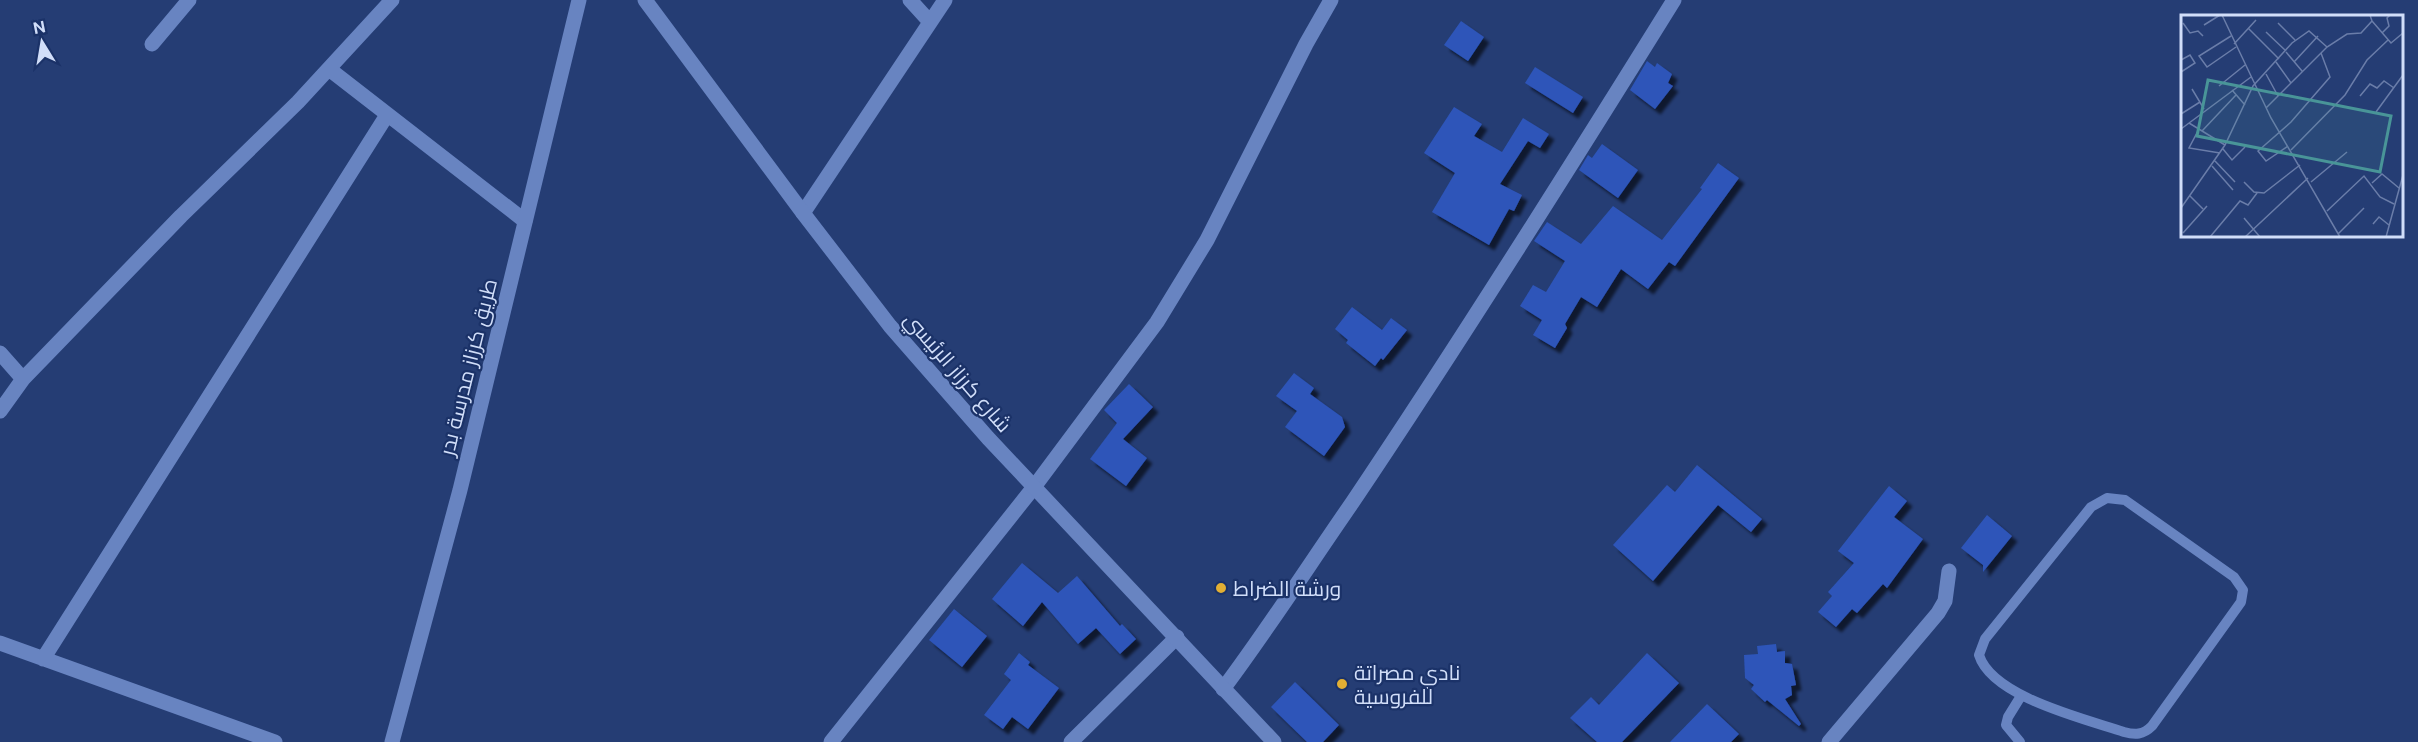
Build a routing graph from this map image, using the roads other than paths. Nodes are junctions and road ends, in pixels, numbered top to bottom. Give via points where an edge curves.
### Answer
1 (189, 0) edge
2 (392, 0) edge
3 (579, 0) edge
4 (645, 0) edge
5 (910, 0) edge
6 (945, 0) edge
7 (1331, 0) edge
8 (1674, 0) edge
9 (930, 22) junction
10 (152, 44) dead end
11 (328, 69) junction
12 (387, 115) junction
13 (803, 213) junction
14 (525, 221) junction
15 (0, 353) edge
16 (23, 379) junction
17 (0, 411) edge
18 (1034, 487) junction
19 (1949, 571) dead end
20 (1177, 637) junction
21 (2, 648) edge
22 (44, 658) junction
23 (1223, 689) junction
24 (2020, 696) junction
25 (274, 742) edge
26 (392, 742) edge
27 (831, 742) edge
28 (1071, 742) edge
29 (1274, 742) edge
30 (1830, 742) edge
31 (2020, 742) edge

1 - 10 street
2 - 11 street
3 - 14 street, طريق كرزاز مدرسة بدر
4 - 13 street, شارع كرزاز الرئيسي
5 - 9 street
6 - 9 street
7 - 18 street via 1206,240 1163,312
8 - 23 street via 1411,416
9 - 13 street
11 - 12 street
11 - 16 street
12 - 14 street
12 - 22 street
13 - 18 street, شارع كرزاز الرئيسي via 890,326
14 - 26 street, طريق كرزاز مدرسة بدر via 460,490
15 - 16 street
16 - 17 street
18 - 20 street, شارع كرزاز الرئيسي
18 - 27 street
19 - 30 street via 1945,601 1938,613
20 - 23 street, شارع كرزاز الرئيسي
20 - 28 street
21 - 22 street
22 - 25 street
23 - 29 street, شارع كرزاز الرئيسي
24 - 24 lane via 2131,734 2147,731 2241,602 2240,582 2125,500 2107,498 2098,502 1981,647 1979,655 1986,669
24 - 31 lane via 2007,725

